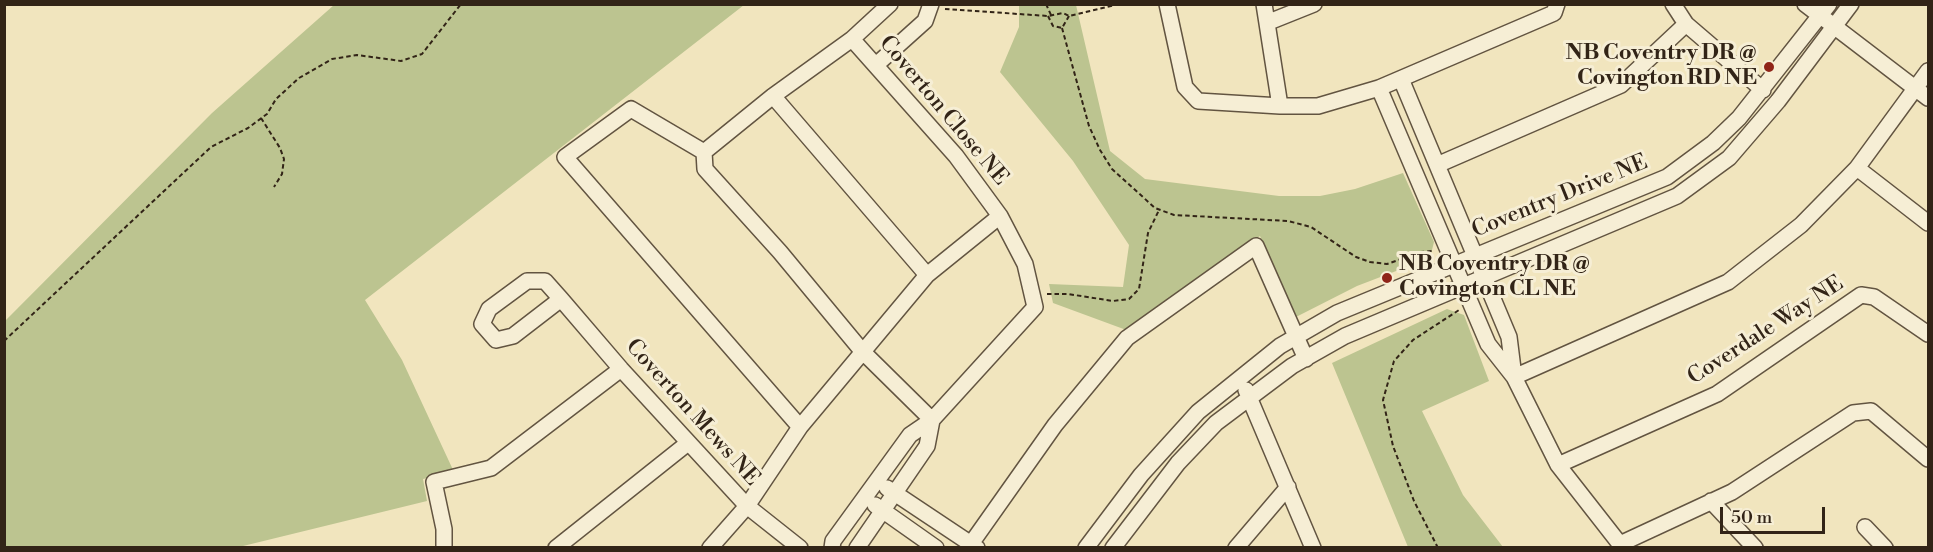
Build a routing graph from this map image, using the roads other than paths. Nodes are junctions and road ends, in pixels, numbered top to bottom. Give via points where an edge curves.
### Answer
1 (890, 4) edge
2 (1167, 4) edge
3 (1264, 4) edge
4 (1314, 4) edge
5 (1557, 4) edge
6 (1673, 4) edge
7 (1805, 4) edge
8 (1851, 4) edge
9 (931, 5) edge
10 (1825, 10) edge
11 (1269, 22) junction
12 (1686, 24) junction
13 (1833, 28) junction
14 (852, 39) junction
15 (876, 65) junction
16 (1929, 71) edge
17 (1401, 79) junction
18 (1379, 88) junction
19 (1916, 88) junction
20 (1763, 90) junction
21 (772, 96) junction
22 (1929, 98) edge
23 (1280, 106) junction
24 (704, 152) junction
25 (1437, 165) junction
26 (1857, 168) junction
27 (1000, 216) junction
28 (1929, 223) edge
29 (1475, 256) junction
30 (1454, 265) junction
31 (927, 275) junction
32 (1484, 278) junction
33 (1463, 286) junction
34 (561, 299) junction
35 (1929, 334) edge
36 (1295, 337) junction
37 (862, 351) junction
38 (1305, 359) junction
39 (621, 369) junction
40 (1237, 377) junction
41 (1514, 377) junction
42 (1250, 396) junction
43 (932, 420) junction
44 (800, 427) junction
45 (688, 443) junction
46 (1929, 459) edge
47 (1557, 465) junction
48 (876, 482) junction
49 (1288, 487) junction
50 (895, 494) junction
51 (865, 498) junction
52 (1711, 501) junction
53 (747, 506) junction
54 (883, 511) junction
55 (1865, 527) dead end
56 (972, 546) edge
57 (1622, 546) edge
58 (444, 548) edge
59 (556, 548) edge
60 (710, 548) edge
61 (800, 548) edge
62 (832, 548) edge
63 (858, 548) edge
64 (936, 548) edge
65 (1086, 548) edge
66 (1113, 548) edge
67 (1236, 548) edge
68 (1313, 548) edge
69 (1755, 548) edge
70 (1885, 548) edge

1 - 14 street
2 - 23 street via 1185,87 1198,101
3 - 11 street
4 - 11 street
5 - 17 street via 1554,13
6 - 12 street
7 - 10 street
8 - 13 street, Coventry Drive NE
9 - 15 street via 925,21
10 - 13 street
10 - 20 street, Coventry Drive NE
11 - 23 street
12 - 20 street
12 - 25 street via 1621,85
13 - 19 street
13 - 32 street, Coventry Drive NE via 1729,158 1677,196
14 - 15 street, Coverton Close NE
14 - 21 street, Coverton Close NE
15 - 27 street, Coverton Close NE via 956,156
16 - 19 street
17 - 18 street
17 - 25 street
18 - 23 street via 1318,106
18 - 30 street
19 - 22 street
19 - 26 street
20 - 29 street, Coventry Drive NE via 1713,143 1667,177
21 - 24 street, Coverton Close NE
21 - 31 street
24 - 37 street via 705,169
24 - 44 street via 631,109 565,157
25 - 29 street
26 - 28 street
26 - 41 street via 1801,225 1728,282
27 - 31 street
27 - 43 street, Coverton Close NE via 1025,264 1035,307
29 - 30 street, Coventry Drive NE
29 - 32 street
30 - 33 street
30 - 36 street, Coventry Drive NE via 1337,313
31 - 37 street
32 - 33 street, Coventry Drive NE
32 - 41 street via 1509,337
33 - 38 street, Coventry Drive NE via 1345,336
33 - 41 street via 1488,344
34 - 34 street, Coverton Mews NE via 545,281 527,281 489,309 482,324 496,340 513,336
34 - 39 street, Coverton Mews NE
35 - 47 street, Coverdale Way NE via 1874,297 1862,295 1717,394
36 - 38 street
36 - 40 street, Coventry Drive NE
36 - 56 street via 1256,246 1127,338 1055,425
37 - 43 street
37 - 44 street
38 - 42 street, Coventry Drive NE
39 - 45 street, Coverton Mews NE
39 - 58 street via 491,468 435,482
40 - 42 street
40 - 65 street, Coventry Drive NE via 1169,442
41 - 47 street
42 - 49 street
42 - 66 street, Coventry Drive NE via 1216,423 1178,463
43 - 48 street via 910,435
43 - 50 street via 927,446
44 - 53 street
45 - 53 street, Coverton Mews NE
45 - 59 street
46 - 52 street via 1871,411 1853,413 1732,492
47 - 57 street
48 - 50 street
48 - 51 street
49 - 67 street
49 - 68 street
50 - 54 street
50 - 56 street
51 - 54 street
51 - 62 street via 833,541
52 - 57 street
52 - 69 street
53 - 60 street
53 - 61 street, Coverton Mews NE
54 - 63 street
54 - 64 street
55 - 70 street

